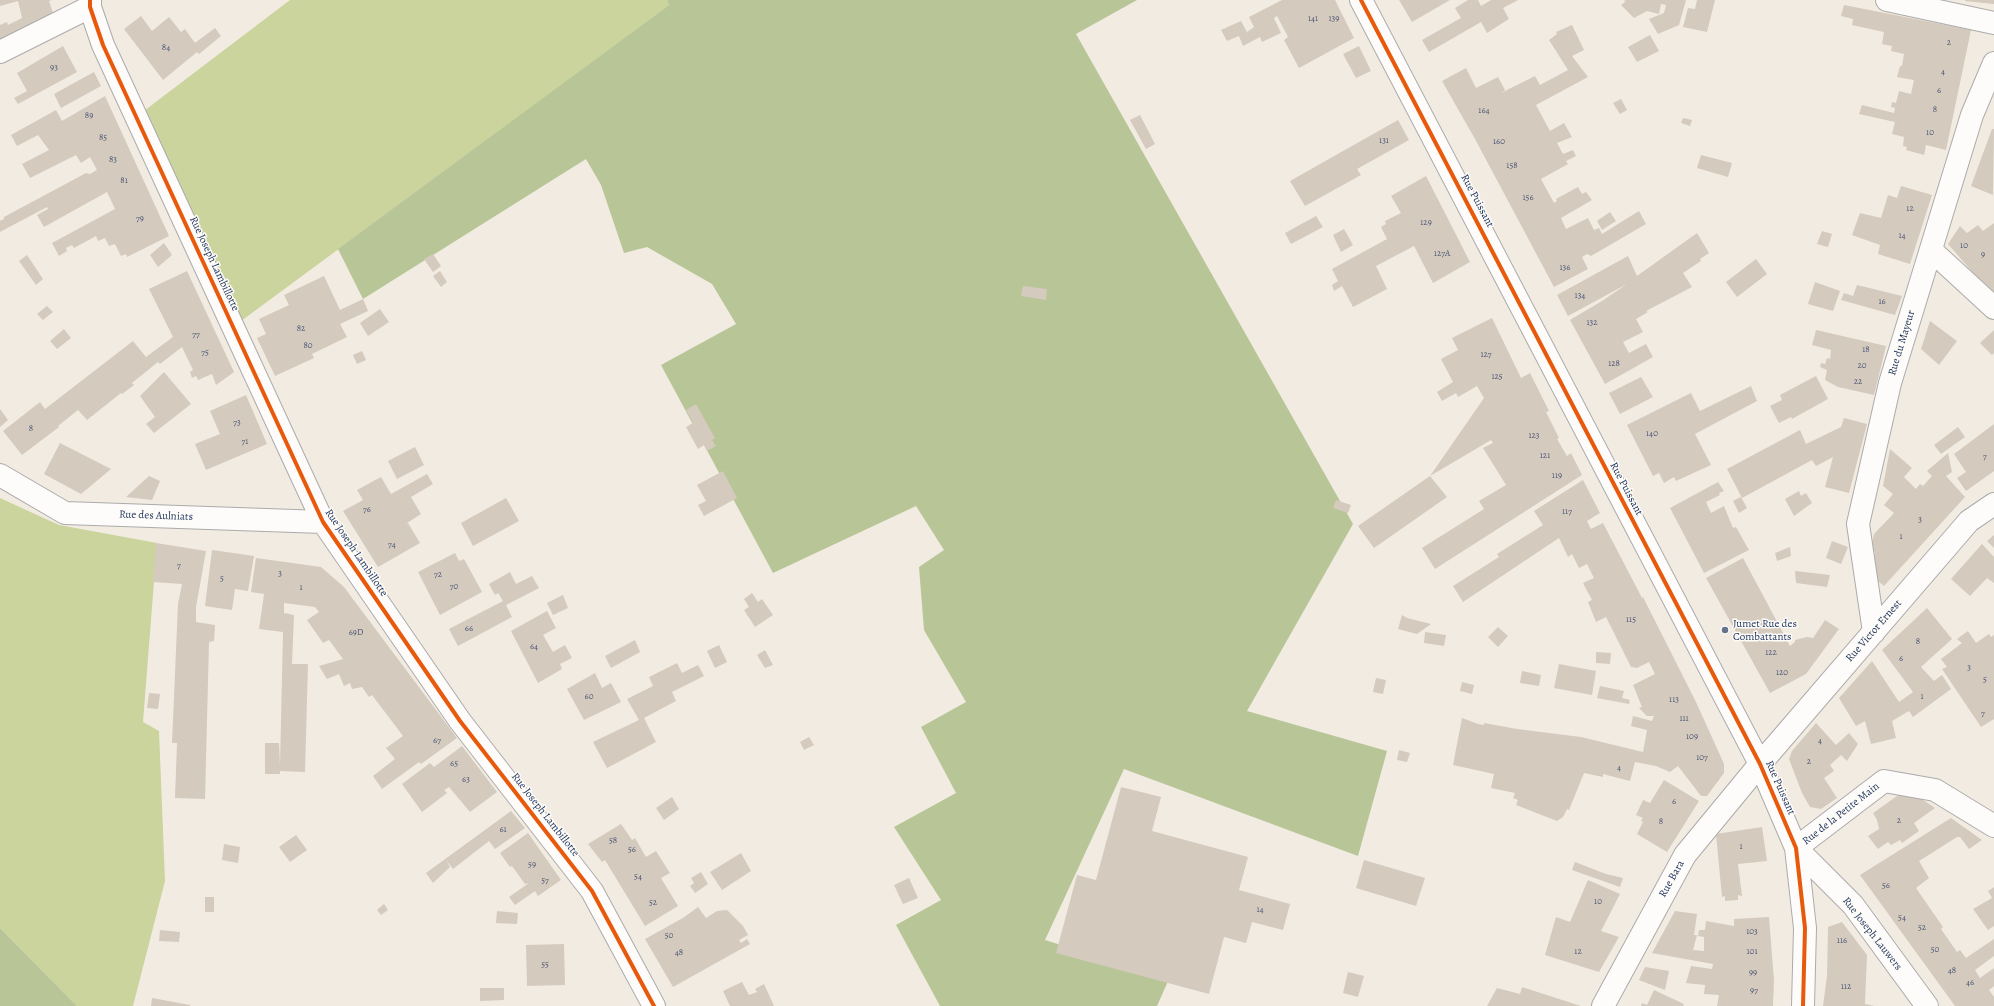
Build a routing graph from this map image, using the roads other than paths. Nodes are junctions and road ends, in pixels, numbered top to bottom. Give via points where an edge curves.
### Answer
1 (1362, 0) edge
2 (1887, 0) edge
3 (90, 3) edge
4 (1994, 23) edge
5 (0, 52) edge
6 (1994, 64) edge
7 (1931, 250) junction
8 (1994, 308) edge
9 (0, 476) edge
10 (1994, 504) edge
11 (323, 522) junction
12 (1874, 632) junction
13 (1760, 764) junction
14 (1994, 826) edge
15 (1796, 848) junction
16 (654, 1006) edge
17 (1603, 1006) edge
18 (1803, 1006) edge
19 (1927, 1006) edge

1 - 13 street, Rue Puissant
2 - 4 street
3 - 5 street
3 - 11 street, Rue Joseph Lambillotte via 103,45
6 - 7 street, Rue du Mayeur via 1972,114
7 - 8 street
7 - 12 street, Rue du Mayeur via 1890,383 1858,524
9 - 11 street, Rue des Aulniats via 65,513
10 - 12 street, Rue Victor Ernest via 1969,521
11 - 16 street, Rue Joseph Lambillotte via 460,721 592,891
12 - 13 street, Rue Victor Ernest
13 - 15 street, Rue Puissant
13 - 17 street, Rue Bara via 1685,855
14 - 15 street, Rue de la Petite Main via 1935,790 1884,781
15 - 18 street, Rue Puissant via 1805,928
15 - 19 street, Rue Joseph Lauwers via 1853,905

